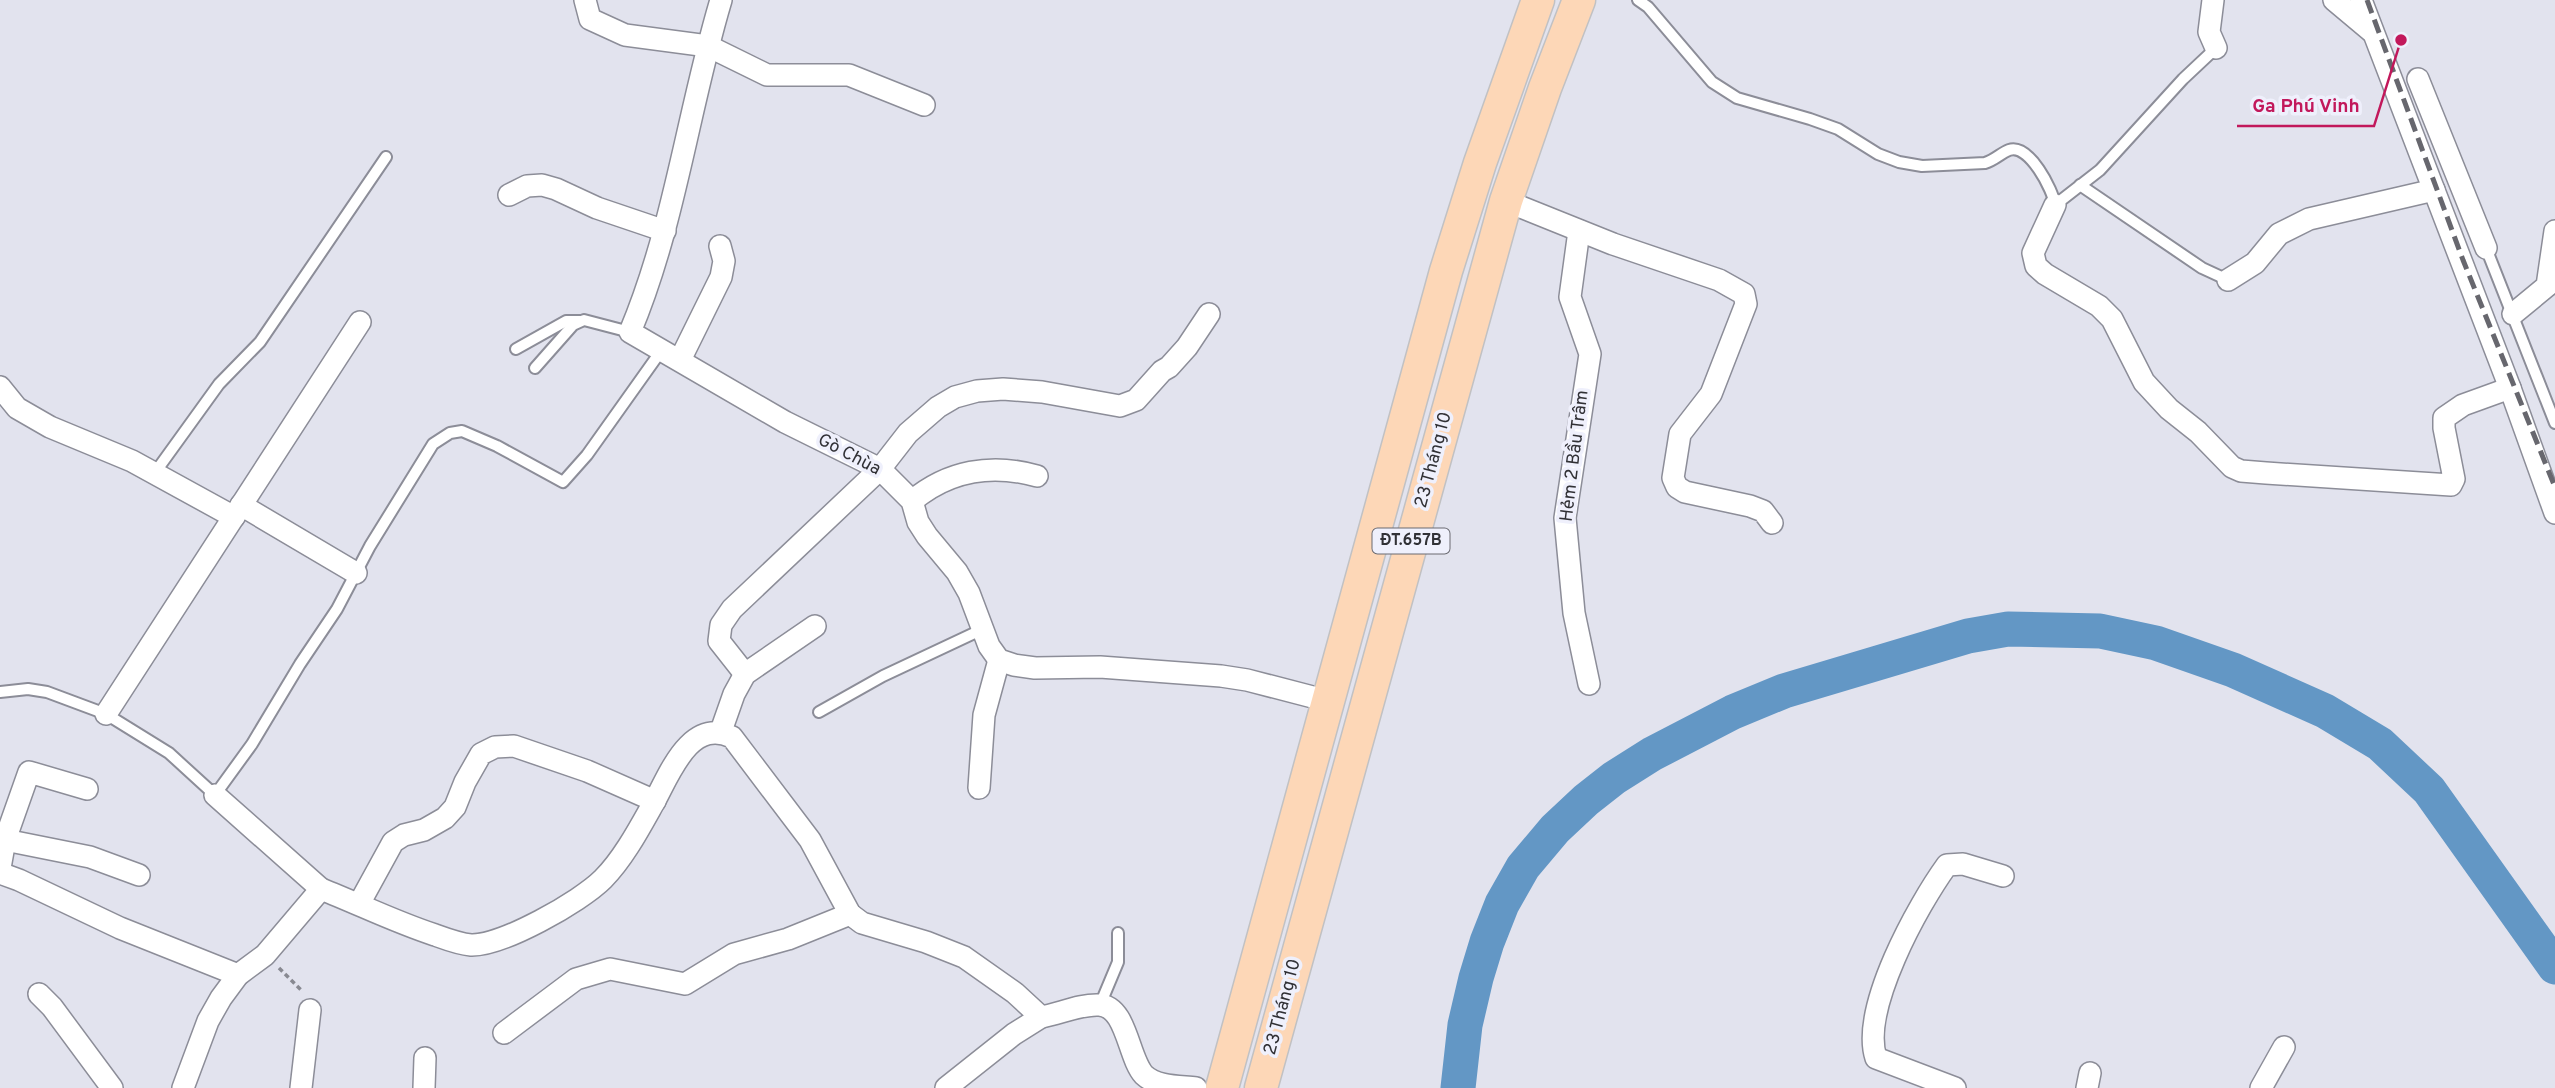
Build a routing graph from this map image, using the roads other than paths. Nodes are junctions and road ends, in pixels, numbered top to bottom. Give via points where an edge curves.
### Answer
1 (585, 0) edge
2 (721, 0) edge
3 (1538, 0) edge
4 (1579, 0) edge
5 (1638, 0) edge
6 (2213, 0) edge
7 (2334, 0) edge
8 (2361, 0) edge
9 (2373, 33) junction
10 (708, 46) junction
11 (2216, 48) joint
12 (2418, 79) dead end
13 (924, 105) dead end
14 (386, 157) dead end
15 (2080, 185) junction
16 (2434, 190) junction
17 (509, 195) dead end
18 (1506, 201) junction
19 (2055, 205) junction
20 (665, 231) junction
21 (1579, 231) junction
22 (2555, 231) edge
23 (720, 246) dead end
24 (2486, 248) joint
25 (2228, 280) joint
26 (1209, 313) dead end
27 (2513, 314) junction
28 (584, 320) junction
29 (360, 322) dead end
30 (630, 331) junction
31 (516, 349) dead end
32 (670, 355) junction
33 (536, 368) dead end
34 (0, 387) edge
35 (2510, 388) junction
36 (9, 410) edge
37 (2555, 423) edge
38 (880, 469) junction
39 (154, 474) junction
40 (1037, 476) dead end
41 (912, 501) junction
42 (237, 511) junction
43 (2555, 513) edge
44 (1772, 523) dead end
45 (356, 573) junction
46 (814, 626) dead end
47 (983, 629) junction
48 (999, 660) junction
49 (745, 674) junction
50 (1589, 684) dead end
51 (0, 692) edge
52 (1328, 701) junction
53 (819, 712) dead end
54 (106, 715) junction
55 (721, 731) junction
56 (87, 789) dead end
57 (979, 789) dead end
58 (215, 795) junction
59 (655, 801) junction
60 (5, 840) junction
61 (0, 870) edge
62 (139, 875) dead end
63 (2003, 876) dead end
64 (321, 890) junction
65 (359, 904) junction
66 (850, 914) junction
67 (1118, 933) dead end
68 (238, 975) junction
69 (39, 994) dead end
70 (1100, 1005) junction
71 (310, 1010) road end
72 (1041, 1017) junction
73 (504, 1033) dead end
74 (2284, 1047) dead end
75 (425, 1058) dead end
76 (955, 1086) edge
77 (112, 1088) edge
78 (183, 1088) edge
79 (301, 1088) edge
80 (424, 1088) edge
81 (1196, 1088) edge
82 (1222, 1088) edge
83 (1261, 1088) edge
84 (1955, 1088) edge
85 (2260, 1088) edge

1 - 10 street via 590,19 625,35
2 - 10 street
3 - 52 main road, 23 Tháng 10 / ĐT.657B via 1446,271
4 - 18 main road, 23 Tháng 10 / ĐT.657B
5 - 19 lane via 1712,82 1737,99 1838,129 1899,162 1922,166 1985,163 2016,149 2027,154 2053,191
6 - 11 street via 2209,32
7 - 9 street
8 - 9 street
9 - 16 street
10 - 13 street via 767,75 849,75
10 - 20 street
11 - 15 lane via 2100,170
12 - 24 street
14 - 39 lane via 260,342 219,384
15 - 19 lane
15 - 25 lane via 2202,268
16 - 25 street via 2309,219 2279,234 2255,263
16 - 35 street
17 - 20 street via 542,185
18 - 21 street
18 - 83 main road, 23 Tháng 10 / ĐT.657B
19 - 35 street via 2033,253 2036,266 2099,306 2120,330 2144,382 2221,458 2241,471 2451,485 2454,479 2444,418 2463,405
20 - 30 street
21 - 44 street via 1719,280 1744,294 1746,304 1711,394 1681,434 1673,478 1685,492 1750,506 1763,511
21 - 50 street, Hẻm 2 Bầu Trâm via 1570,297 1590,354 1565,518 1574,613
22 - 27 street via 2547,286
23 - 32 street via 724,261 720,277
24 - 27 lane
26 - 38 street via 1187,348 1136,400 1120,406 1020,390 977,391 955,397 924,416
27 - 37 lane
28 - 30 lane
28 - 31 lane via 566,321
28 - 33 lane via 573,325
29 - 42 street
30 - 32 street, Gò Chùa
32 - 38 street, Gò Chùa via 785,422
32 - 45 lane via 563,482 462,431 433,444
34 - 36 street
35 - 43 street
36 - 39 street
38 - 41 street, Gò Chùa
38 - 49 street via 732,609 721,625 719,641
39 - 42 street
40 - 41 street via 1006,469 968,472 937,483
41 - 47 street, Gò Chùa via 922,529 970,593
42 - 45 street
42 - 54 street
45 - 58 lane via 252,744
46 - 49 street
47 - 48 street, Gò Chùa
47 - 53 lane
48 - 52 street via 1035,668 1100,667 1220,676
48 - 57 street via 984,715
49 - 55 street
51 - 54 lane via 47,692
52 - 82 main road, 23 Tháng 10 / ĐT.657B
54 - 58 lane via 169,753
55 - 59 street via 702,735 685,749
55 - 66 street via 732,737 810,840
56 - 60 street via 29,772
58 - 64 street
59 - 65 street via 611,870 594,887 568,906 489,943 449,940
59 - 65 street via 514,746 495,747 481,754 455,807 444,818 393,842
60 - 61 street
60 - 62 street via 89,857
61 - 68 street via 120,928
63 - 84 street via 1963,864 1947,865 1889,970 1877,1015 1872,1045 1876,1058
64 - 65 street
64 - 68 street via 265,954
66 - 72 street via 862,923 964,957
66 - 73 street via 734,954 685,984 610,969 576,979
67 - 70 lane via 1118,962
68 - 78 street via 208,1021
69 - 77 street
70 - 72 street
70 - 81 street via 1115,1013 1144,1074 1165,1085
71 - 79 street
72 - 76 street via 1014,1034
74 - 85 street
75 - 80 street

